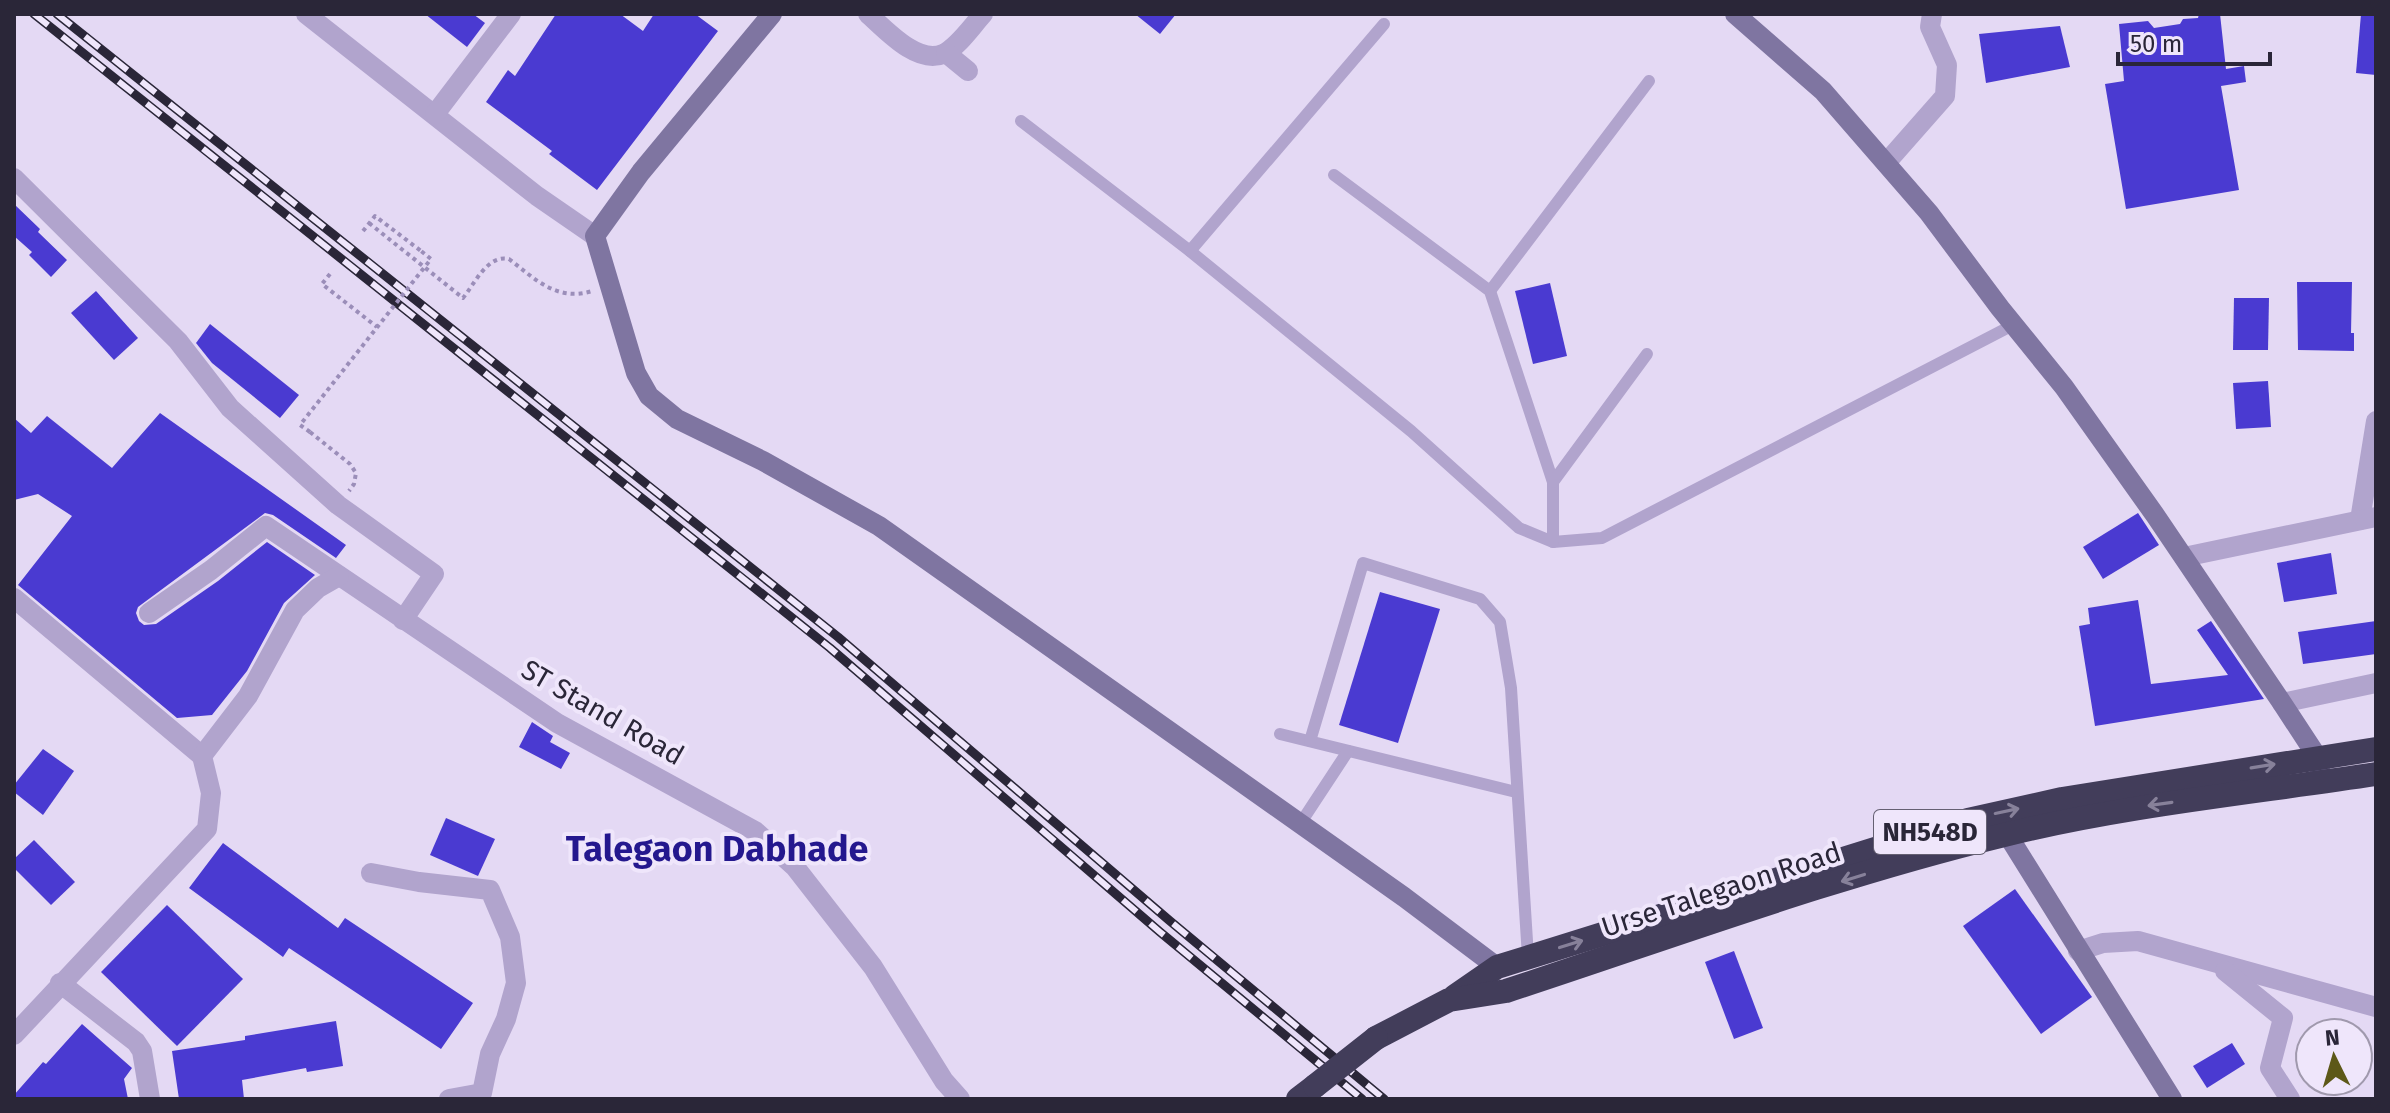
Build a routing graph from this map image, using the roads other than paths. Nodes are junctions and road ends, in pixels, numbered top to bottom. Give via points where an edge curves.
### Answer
1 (306, 14) edge
2 (511, 14) edge
3 (772, 14) edge
4 (868, 14) edge
5 (983, 14) edge
6 (1735, 14) edge
7 (1932, 14) edge
8 (1384, 24) dead end
9 (946, 53) junction
10 (968, 71) dead end
11 (1649, 81) dead end
12 (435, 114) junction
13 (1021, 121) dead end
14 (1886, 163) junction
15 (1334, 175) dead end
16 (14, 178) edge
17 (595, 236) junction
18 (1190, 251) junction
19 (1490, 291) junction
20 (2013, 325) junction
21 (1647, 354) dead end
22 (2376, 421) edge
23 (1553, 482) junction
24 (2368, 518) edge
25 (1553, 542) junction
26 (2184, 557) junction
27 (339, 576) junction
28 (14, 598) edge
29 (149, 613) dead end
30 (403, 620) junction
31 (2376, 683) edge
32 (2282, 703) junction
33 (1280, 734) dead end
34 (1310, 741) junction
35 (2376, 749) edge
36 (1348, 751) junction
37 (202, 756) junction
38 (2318, 758) junction
39 (2376, 774) edge
40 (2323, 782) junction
41 (1516, 792) junction
42 (1300, 824) junction
43 (2007, 834) junction
44 (371, 873) dead end
45 (2078, 951) junction
46 (1528, 957) junction
47 (2218, 965) junction
48 (1497, 967) junction
49 (60, 983) junction
50 (1449, 1000) junction
51 (2376, 1007) edge
52 (14, 1035) edge
53 (1306, 1092) edge
54 (150, 1099) edge
55 (449, 1099) edge
56 (960, 1099) edge
57 (2172, 1099) edge
58 (2290, 1099) edge

1 - 12 street
2 - 12 street
3 - 17 street
4 - 9 street via 923,55
5 - 9 street
6 - 14 street via 1823,91
7 - 14 street via 1930,27 1947,65 1945,96
8 - 18 lane
9 - 10 street
11 - 19 lane
12 - 17 street
13 - 18 lane
14 - 20 street
15 - 19 lane
16 - 30 street via 178,341 230,408 338,505 434,574
17 - 42 street via 636,373 649,396 677,419 879,526
18 - 25 lane via 1411,431 1519,528
19 - 23 lane
20 - 25 lane via 1602,538
20 - 26 street via 2064,387
21 - 23 lane
22 - 24 street
23 - 25 lane
24 - 26 street
26 - 32 street
27 - 29 street, ST Stand Road via 266,526
27 - 30 street, ST Stand Road
27 - 37 street via 295,610 248,696
28 - 37 street
30 - 56 street, ST Stand Road via 557,723 755,831 795,867 873,967
31 - 32 street
32 - 38 street
33 - 34 lane
34 - 36 lane
34 - 41 lane via 1363,563 1480,599 1500,622 1511,688
35 - 38 highway, Urse Talegaon Road / NH548D
36 - 41 lane
36 - 42 lane
37 - 49 street via 211,793 207,829
38 - 40 street
46 -> 38 highway, Urse Talegaon Road / NH548D via 1968,820 2062,799
39 - 40 highway, Urse Talegaon Road / NH548D
40 -> 43 highway, Urse Talegaon Road / NH548D via 2134,808
41 - 46 lane
42 - 48 street
43 - 45 street
43 -> 50 highway, Urse Talegaon Road / NH548D via 1925,855 1506,991
44 - 55 street via 490,890 510,937 516,983 482,1093
45 - 47 street via 2138,941
45 - 57 street
46 - 48 highway, Urse Talegaon Road / NH548D
47 - 51 street
47 - 58 street via 2283,1018 2270,1068
48 - 50 highway, NH548D
49 - 52 street
49 - 54 street via 136,1042
50 - 53 highway, Urse Talegaon Road / NH548D, bridge via 1376,1038

